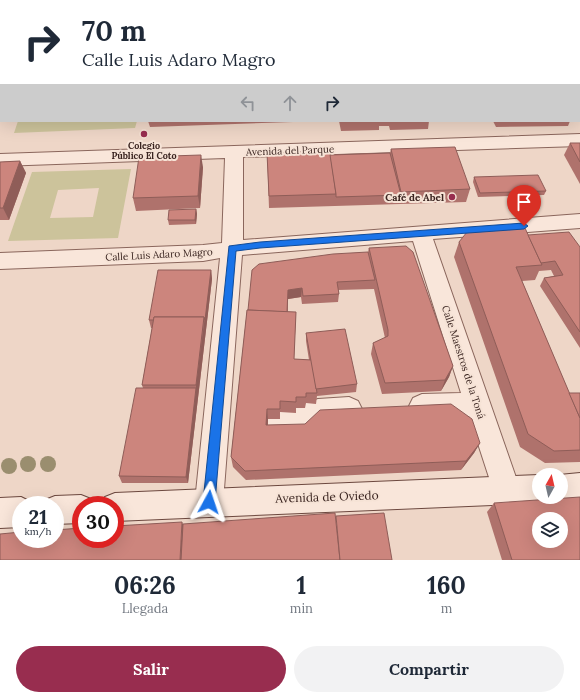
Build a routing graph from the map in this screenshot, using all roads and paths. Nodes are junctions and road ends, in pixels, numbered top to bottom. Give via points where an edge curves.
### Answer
1 (580, 140) edge
2 (234, 152) junction
3 (0, 160) edge
4 (575, 228) edge
5 (421, 234) junction
6 (232, 249) junction
7 (0, 261) edge
8 (478, 404) junction
9 (268, 428) edge
10 (580, 487) edge
11 (568, 488) edge
12 (532, 489) edge
13 (506, 490) junction
14 (209, 502) junction
15 (124, 507) edge
16 (0, 512) edge
17 (12, 512) edge

1 - 2 street, Avenida del Parque
2 - 3 street, Avenida del Parque
2 - 6 street
4 - 5 street, Calle Luis Adaro Magro
5 - 6 street, Calle Luis Adaro Magro
5 - 8 street, Calle Maestros de la Toná
6 - 7 street, Calle Luis Adaro Magro via 195,253
6 - 14 street via 225,443
8 - 9 street via 318,411
8 - 13 street, Calle Maestros de la Toná
10 - 11 street
12 - 13 street, Avenida de Oviedo
13 - 14 street, Avenida de Oviedo
14 - 15 street, Avenida de Oviedo
16 - 17 street

